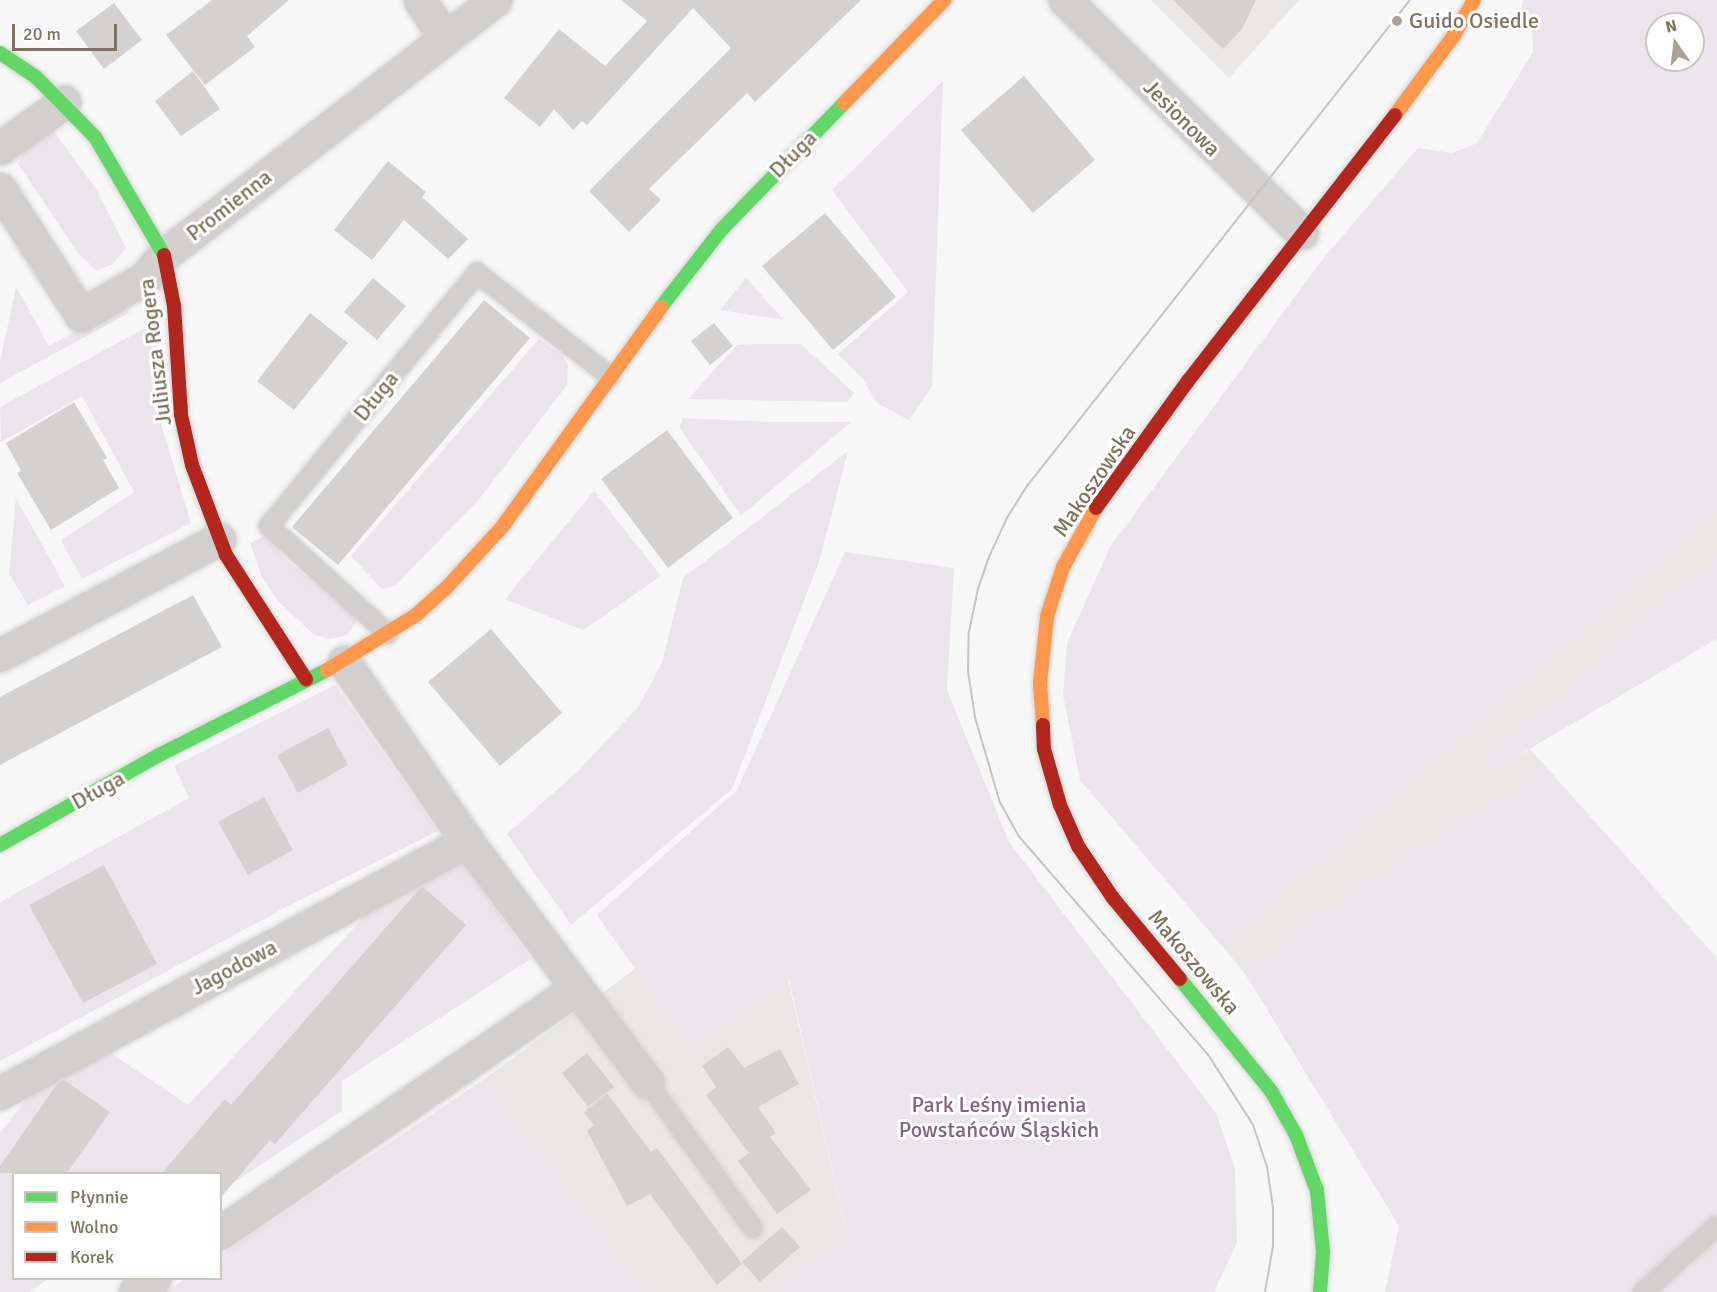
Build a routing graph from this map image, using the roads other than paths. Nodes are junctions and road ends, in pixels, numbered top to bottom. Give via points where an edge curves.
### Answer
1 (420, 0) edge
2 (495, 0) edge
3 (944, 0) edge
4 (1065, 0) edge
5 (1474, 0) edge
6 (445, 39) junction
7 (0, 53) edge
8 (64, 102) junction
9 (0, 148) edge
10 (0, 189) edge
11 (1302, 233) junction
12 (164, 255) junction
13 (610, 376) junction
14 (219, 539) junction
15 (388, 634) junction
16 (0, 655) edge
17 (344, 662) junction
18 (306, 679) junction
19 (467, 841) junction
20 (0, 845) edge
21 (577, 988) junction
22 (648, 1083) joint
23 (0, 1093) edge
24 (1717, 1226) edge
25 (753, 1228) dead end
26 (222, 1232) edge
27 (152, 1280) edge
28 (135, 1292) edge
29 (1320, 1292) edge
30 (1643, 1292) edge

1 - 6 street
2 - 6 street, Promienna
3 - 13 street, Długa via 722,229
4 - 11 street, Jesionowa
5 - 11 street, Makoszowska via 1454,35
6 - 12 street, Promienna
7 - 8 street, Juliusza Rogera
8 - 9 street
8 - 12 street, Juliusza Rogera via 116,167
10 - 12 street, Promienna via 81,315 146,277
11 - 29 street, Makoszowska via 1090,517 1063,567 1047,616 1040,683 1044,749 1060,805 1078,846 1113,898 1271,1091 1296,1136 1317,1191 1323,1252
12 - 14 street, Juliusza Rogera via 176,315 181,416 192,465
13 - 15 street, Długa via 537,480 472,562 432,601
13 - 15 lane, Długa via 477,273 269,526
14 - 16 street
14 - 18 street, Juliusza Rogera via 239,577
15 - 17 street, Długa
17 - 18 street, Długa
17 - 19 street
18 - 20 street, Długa
19 - 21 street
19 - 23 street, Jagodowa
21 - 22 street
21 - 26 street
22 - 25 lane
24 - 30 lane
27 - 28 street

